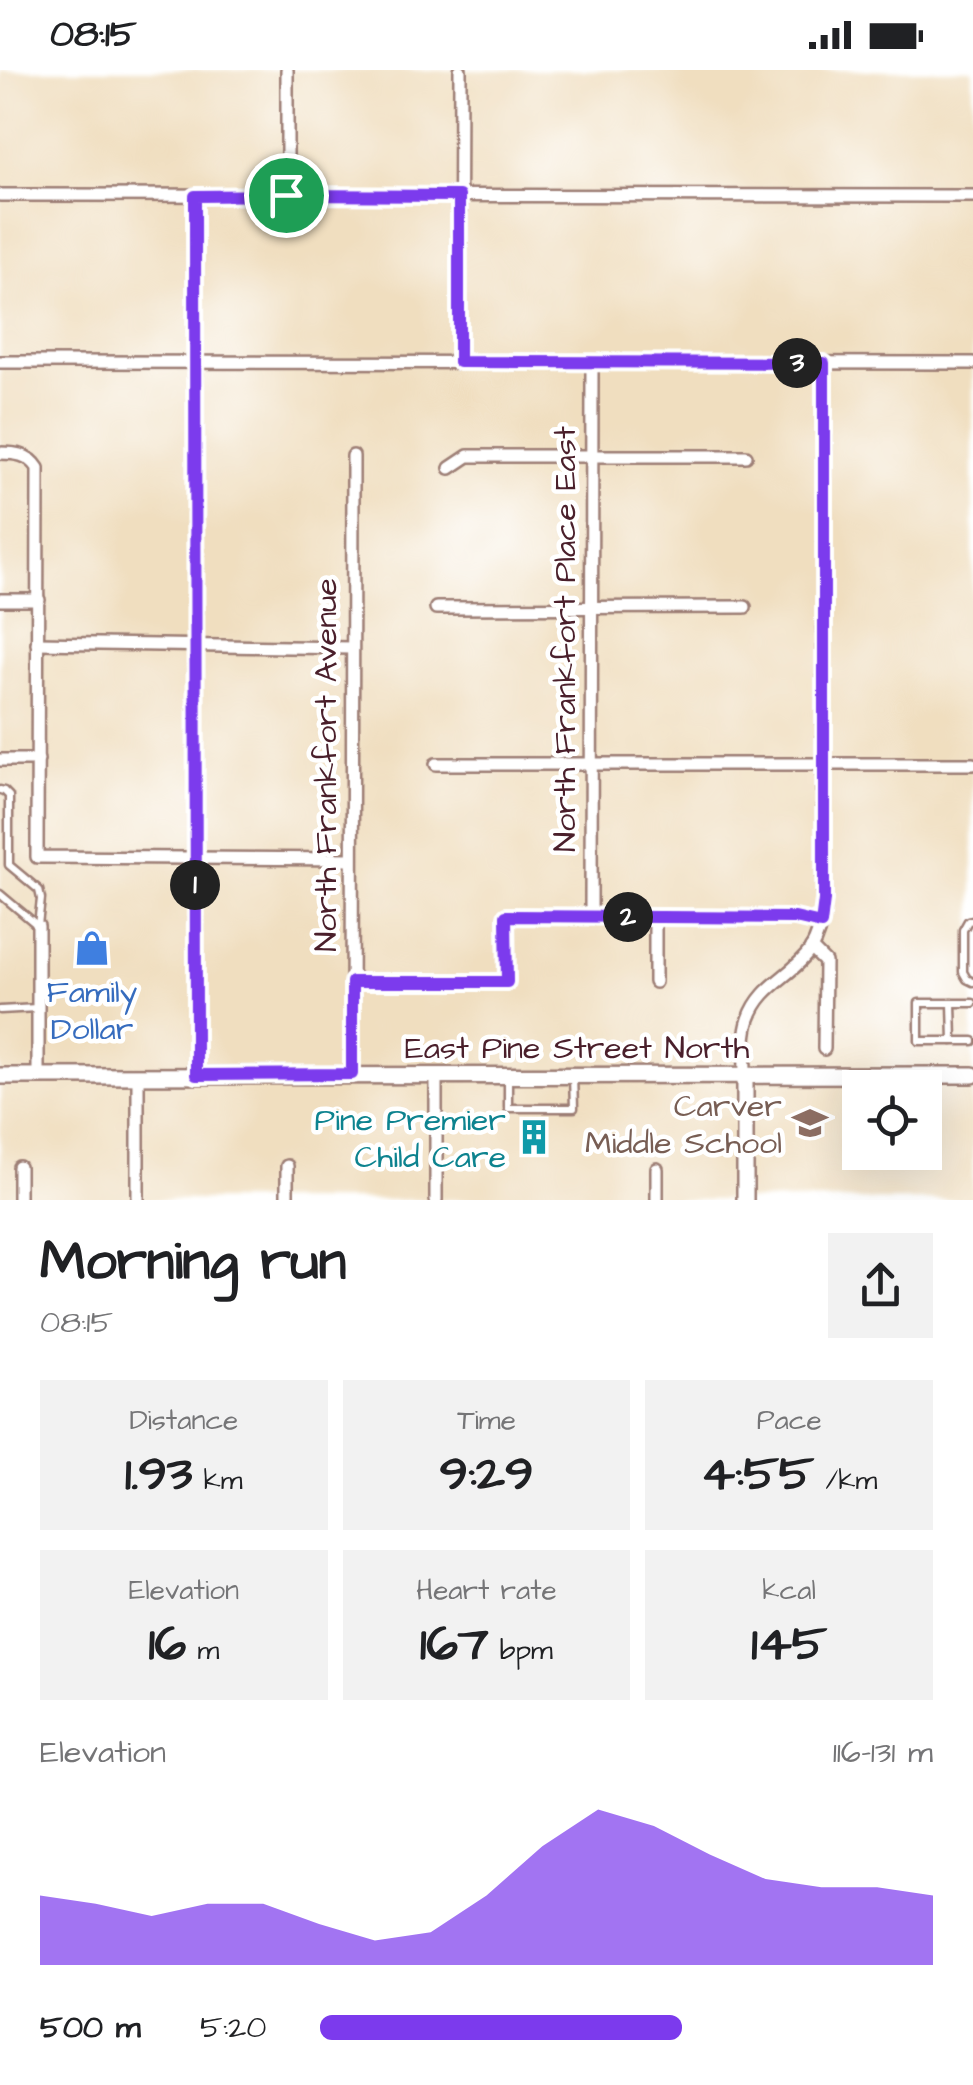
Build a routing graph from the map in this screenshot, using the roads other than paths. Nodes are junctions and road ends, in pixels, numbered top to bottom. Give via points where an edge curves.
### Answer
1 (287, 70) edge
2 (460, 70) edge
3 (0, 195) edge
4 (286, 195) junction
5 (195, 196) junction
6 (459, 196) junction
7 (973, 196) edge
8 (0, 362) edge
9 (459, 362) junction
10 (592, 362) junction
11 (196, 363) junction
12 (824, 363) junction
13 (973, 363) edge
14 (0, 453) edge
15 (353, 456) dead end
16 (591, 456) junction
17 (746, 456) dead end
18 (450, 468) dead end
19 (0, 600) edge
20 (38, 600) junction
21 (745, 607) dead end
22 (436, 608) dead end
23 (591, 608) junction
24 (37, 644) junction
25 (196, 647) junction
26 (351, 648) junction
27 (0, 760) edge
28 (38, 760) junction
29 (590, 763) junction
30 (436, 764) dead end
31 (824, 764) junction
32 (973, 764) edge
33 (0, 790) edge
34 (194, 859) junction
35 (351, 859) junction
36 (0, 894) edge
37 (590, 916) junction
38 (655, 917) junction
39 (973, 920) edge
40 (821, 924) junction
41 (38, 926) junction
42 (808, 952) junction
43 (352, 982) junction
44 (654, 982) dead end
45 (973, 982) edge
46 (952, 1003) junction
47 (973, 1003) edge
48 (37, 1008) junction
49 (0, 1010) edge
50 (952, 1041) junction
51 (973, 1041) edge
52 (824, 1050) dead end
53 (138, 1074) junction
54 (352, 1074) junction
55 (508, 1074) junction
56 (573, 1074) junction
57 (196, 1075) junction
58 (436, 1075) junction
59 (745, 1075) junction
60 (973, 1075) edge
61 (0, 1076) edge
62 (38, 1076) junction
63 (286, 1166) dead end
64 (18, 1168) dead end
65 (657, 1168) dead end
66 (19, 1200) edge
67 (138, 1200) edge
68 (287, 1200) edge
69 (436, 1200) edge
70 (657, 1200) edge
71 (745, 1200) edge

1 - 4 street
2 - 6 street
3 - 5 street
4 - 5 street
4 - 6 street
5 - 11 street
6 - 7 street
6 - 9 street
8 - 11 street
9 - 10 street
9 - 11 street
10 - 12 street
10 - 16 street, North Frankfort Place East
11 - 25 street
12 - 13 street
12 - 31 street
14 - 20 street via 27,457 38,468
15 - 26 street, North Frankfort Avenue
16 - 17 street
16 - 18 street via 468,456
16 - 23 street, North Frankfort Place East
19 - 20 street
20 - 24 street
21 - 23 street
22 - 23 street
23 - 29 street, North Frankfort Place East
24 - 25 street
24 - 28 street
25 - 26 street
25 - 34 street
26 - 35 street, North Frankfort Avenue
27 - 28 street
28 - 34 street via 37,857
29 - 30 street
29 - 31 street
29 - 37 street, North Frankfort Place East
31 - 32 street
31 - 40 street
33 - 41 lane via 9,796 8,865 39,890
34 - 35 street
34 - 57 street
35 - 43 street, North Frankfort Avenue
36 - 41 lane
37 - 38 street
37 - 43 street via 506,916 507,982
38 - 40 street
38 - 44 street
39 - 45 lane via 963,930 963,972
40 - 42 street
41 - 48 street
42 - 52 street via 825,962
42 - 59 street via 755,1005
43 - 54 street, North Frankfort Avenue
46 - 47 lane
46 - 50 lane
46 - 50 lane via 919,1003 919,1041
48 - 49 lane
48 - 62 street
50 - 51 lane
53 - 57 main road, East Pine Street North
53 - 62 main road, East Pine Street North
53 - 67 street
54 - 57 main road, East Pine Street North
54 - 58 main road, East Pine Street North
55 - 56 main road, East Pine Street North
55 - 56 lane via 508,1108 574,1108
55 - 58 main road, East Pine Street North
56 - 59 main road, East Pine Street North
58 - 69 street
59 - 60 main road, East Pine Street North
59 - 71 main road
61 - 62 main road, East Pine Street North
63 - 68 street
64 - 66 street
65 - 70 street

